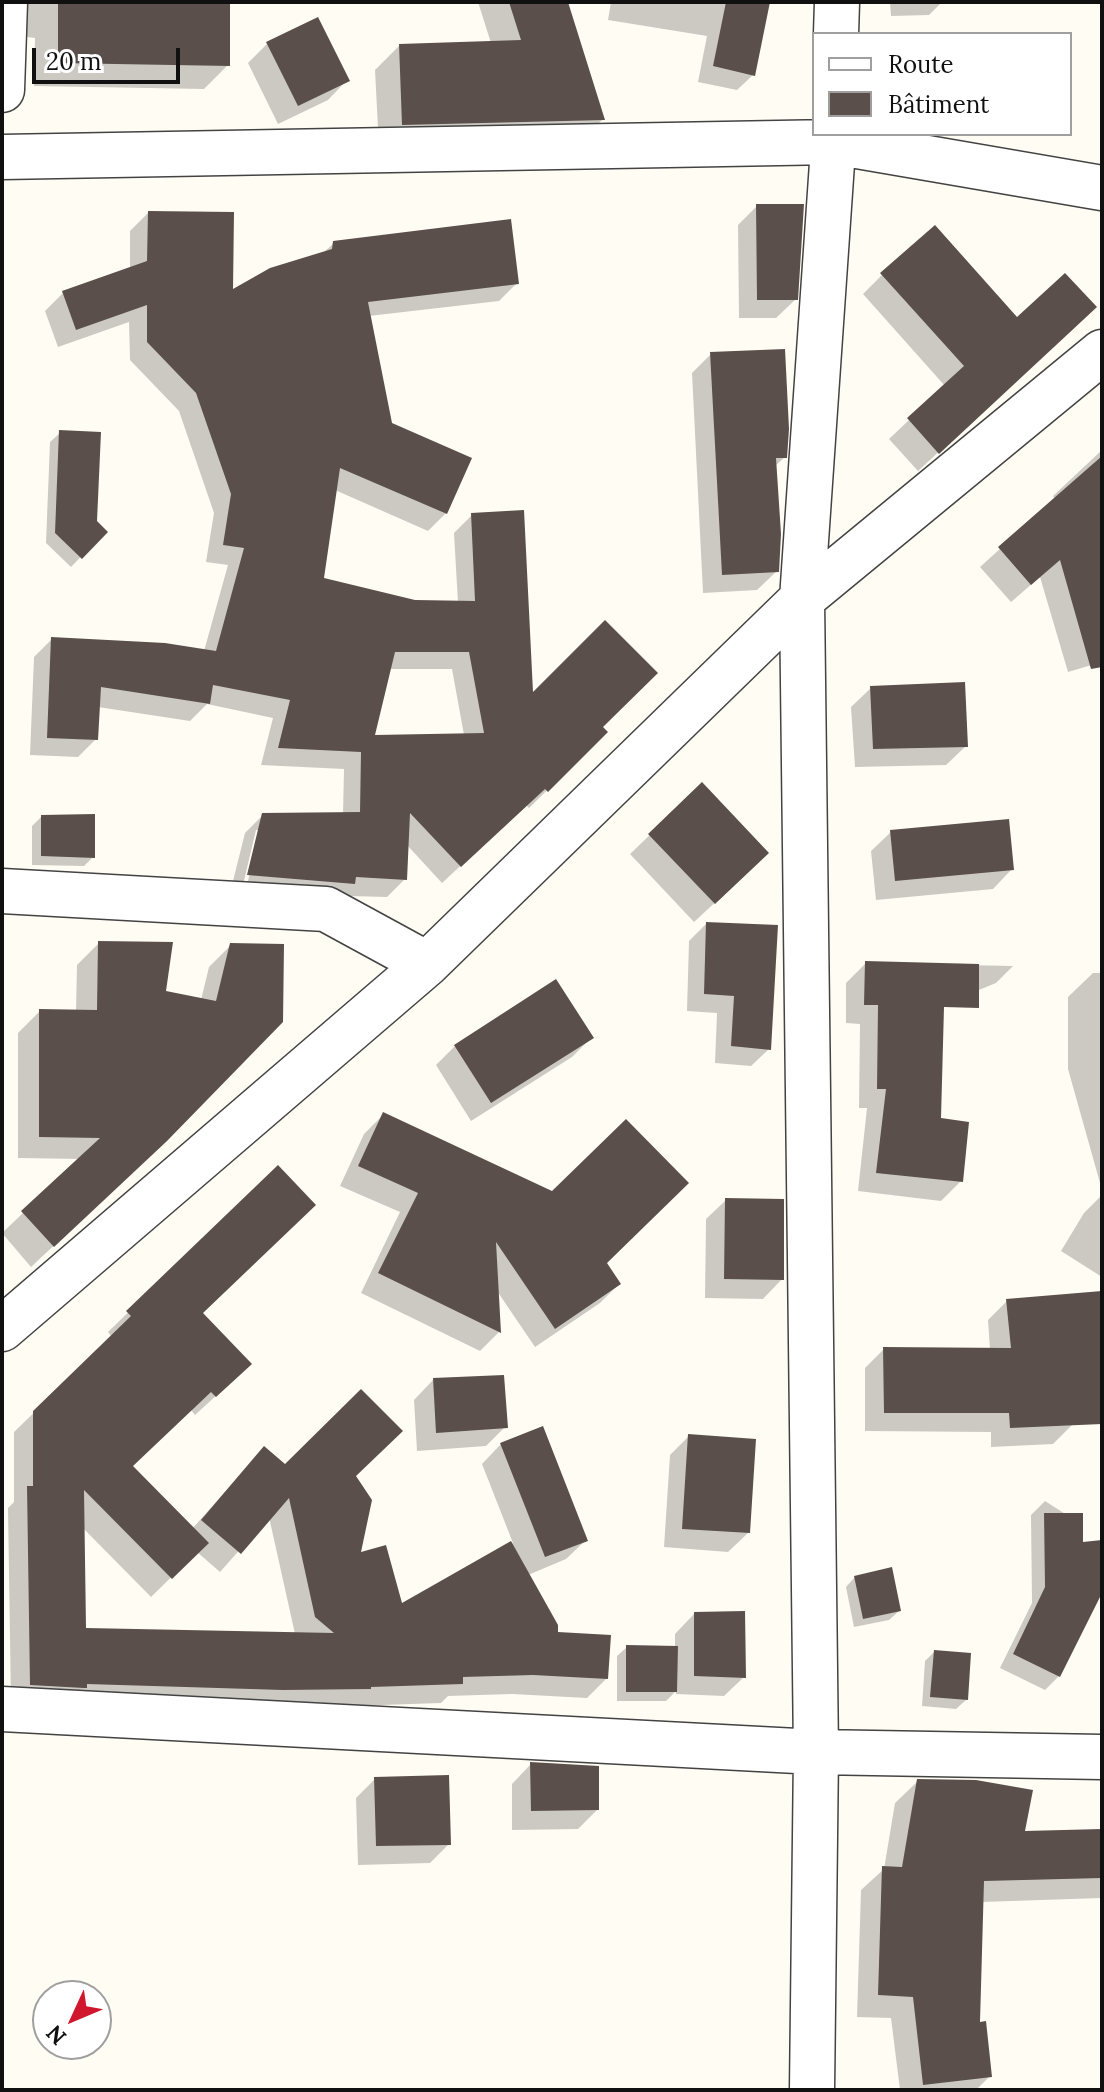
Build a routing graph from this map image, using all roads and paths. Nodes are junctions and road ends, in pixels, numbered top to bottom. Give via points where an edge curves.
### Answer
1 (5, 2) edge
2 (837, 2) edge
3 (836, 32) edge
4 (2, 90) edge
5 (834, 138) edge
6 (2, 157) edge
7 (1102, 188) edge
8 (1102, 352) edge
9 (802, 599) junction
10 (2, 891) edge
11 (427, 964) junction
12 (2, 1329) edge
13 (2, 1709) edge
14 (816, 1752) junction
15 (1102, 1757) edge
16 (812, 2090) edge

1 - 4 street
2 - 3 street
5 - 6 street
5 - 7 street
5 - 9 street
8 - 9 street
9 - 11 street
9 - 14 street
10 - 11 street via 326,909
11 - 12 street
13 - 14 street
14 - 15 street
14 - 16 street

